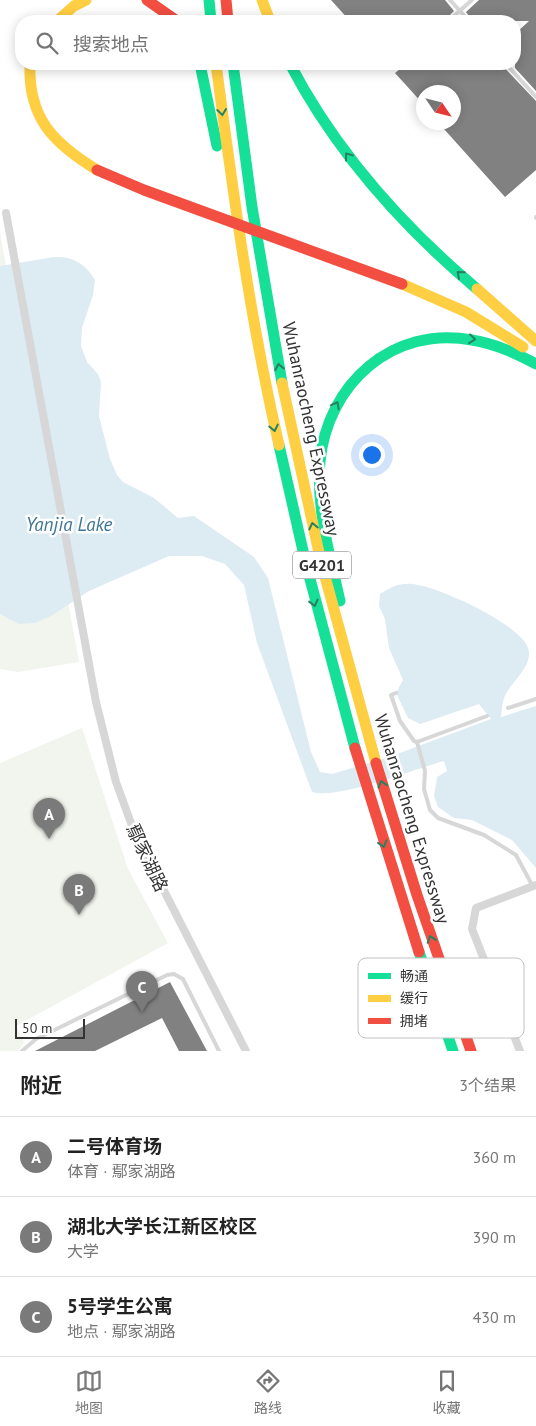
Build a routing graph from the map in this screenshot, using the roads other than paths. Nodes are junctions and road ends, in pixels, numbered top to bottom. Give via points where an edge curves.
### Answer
1 (67, 0) edge
2 (86, 0) edge
3 (147, 0) edge
4 (209, 0) edge
5 (226, 0) edge
6 (262, 0) edge
7 (450, 0) edge
8 (472, 0) edge
9 (460, 11) junction
10 (53, 15) edge
11 (64, 15) edge
12 (168, 15) edge
13 (210, 15) edge
14 (227, 15) edge
15 (268, 15) edge
16 (455, 15) edge
17 (464, 15) edge
18 (30, 70) edge
19 (39, 70) edge
20 (201, 70) edge
21 (217, 70) edge
22 (234, 70) edge
23 (294, 70) edge
24 (511, 70) edge
25 (536, 97) edge
26 (99, 166) junction
27 (6, 213) dead end
28 (404, 280) junction
29 (536, 340) edge
30 (536, 347) edge
31 (536, 357) edge
32 (261, 364) junction
33 (536, 364) edge
34 (396, 693) dead end
35 (536, 699) edge
36 (508, 708) dead end
37 (487, 716) dead end
38 (417, 742) junction
39 (370, 744) junction
40 (534, 885) edge
41 (421, 958) edge
42 (439, 958) edge
43 (483, 958) edge
44 (449, 1038) edge
45 (466, 1038) edge
46 (515, 1038) edge
47 (22, 1051) edge
48 (219, 1051) edge
49 (246, 1051) edge
50 (453, 1051) edge
51 (471, 1051) edge
52 (520, 1051) edge

1 - 10 highway
2 - 11 highway
3 - 12 highway
4 - 13 highway
5 - 14 highway
6 - 15 highway
7 - 9 lane
8 - 9 lane
9 - 16 lane
9 - 17 lane
18 - 26 highway via 33,100 47,131 70,153
19 - 26 highway via 41,98 54,126
20 - 32 highway via 214,124 233,249
21 -> 32 highway, Wuhanraocheng Expressway / G4201
39 -> 22 highway, Wuhanraocheng Expressway / G4201 via 321,563 290,420 262,269
29 -> 23 highway via 428,245 372,186 331,134
24 - 25 lane
26 - 28 highway, bridge via 144,190
27 - 49 street, 鄢家湖路 via 104,737 135,834
28 - 30 highway via 470,305
28 - 31 highway via 466,312
32 -> 41 highway, Wuhanraocheng Expressway / G4201 via 303,557 340,700
39 -> 33 highway via 321,502 320,460 330,416 342,393 364,367 414,342 449,338 486,340 511,349
34 - 38 lane via 391,695 400,721
35 - 36 lane
37 - 38 lane
38 - 40 lane via 430,810 438,818 484,835 516,855
42 -> 39 highway, Wuhanraocheng Expressway / G4201
40 - 43 street via 476,908 472,929
44 -> 50 highway, Wuhanraocheng Expressway / G4201
51 -> 45 highway, Wuhanraocheng Expressway / G4201
46 - 52 street
47 - 48 lane via 36,1039 174,974 183,979

